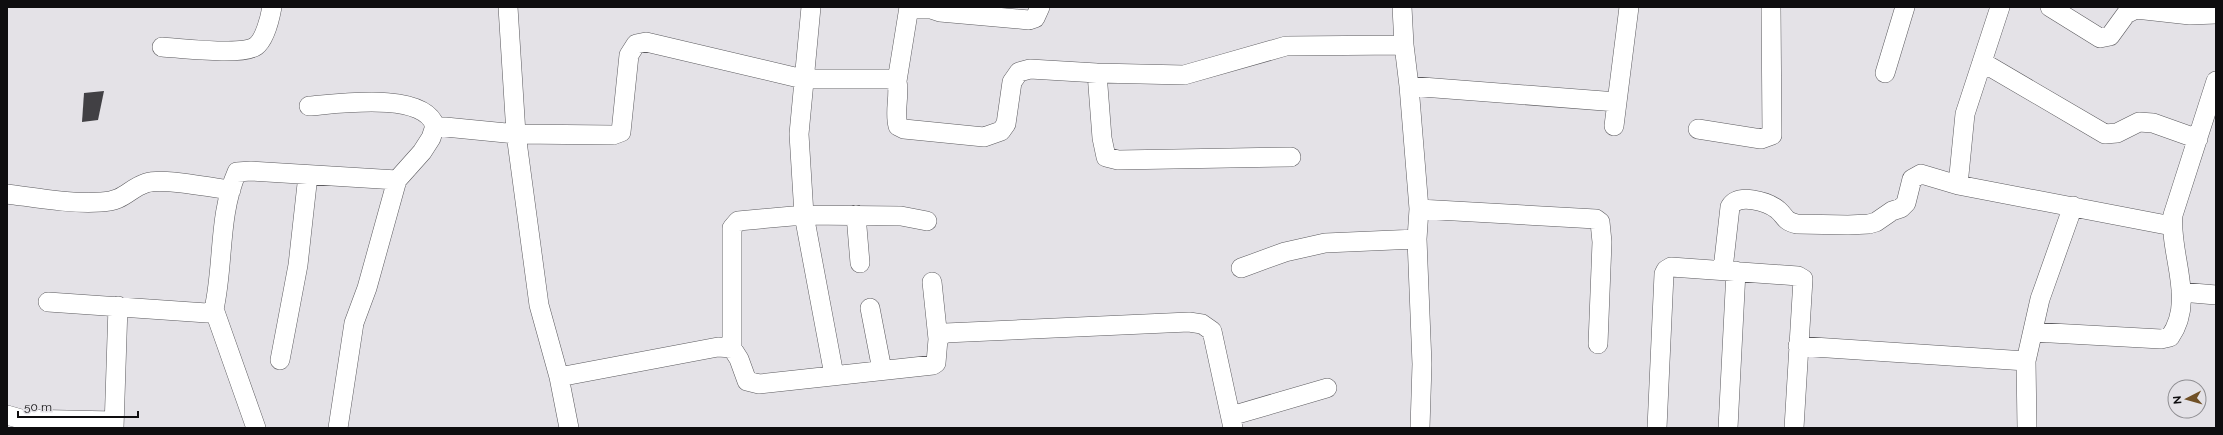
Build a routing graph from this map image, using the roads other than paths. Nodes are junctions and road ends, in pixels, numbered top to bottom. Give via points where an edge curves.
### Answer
1 (272, 7) edge
2 (508, 7) edge
3 (811, 7) edge
4 (1040, 7) edge
5 (1402, 7) edge
6 (1629, 7) edge
7 (1771, 7) edge
8 (1906, 7) edge
9 (2000, 7) edge
10 (2050, 7) edge
11 (909, 8) edge
12 (2216, 14) edge
13 (1404, 45) junction
14 (162, 47) dead end
15 (1982, 62) junction
16 (1885, 73) dead end
17 (1097, 74) junction
18 (803, 79) junction
19 (897, 81) junction
20 (2216, 81) edge
21 (1409, 86) junction
22 (1617, 102) junction
23 (309, 106) dead end
24 (435, 126) junction
25 (1614, 126) dead end
26 (1698, 128) dead end
27 (516, 134) junction
28 (2198, 139) junction
29 (1291, 157) dead end
30 (308, 174) junction
31 (397, 180) junction
32 (1958, 184) junction
33 (231, 190) junction
34 (7, 194) edge
35 (2072, 206) junction
36 (1419, 209) junction
37 (804, 215) junction
38 (856, 215) junction
39 (928, 221) dead end
40 (2172, 226) junction
41 (1417, 239) junction
42 (860, 263) dead end
43 (1241, 268) dead end
44 (1729, 270) junction
45 (932, 282) dead end
46 (2181, 292) junction
47 (2216, 295) edge
48 (48, 302) dead end
49 (118, 306) junction
50 (870, 308) dead end
51 (214, 309) junction
52 (2033, 332) junction
53 (938, 339) junction
54 (1598, 344) dead end
55 (1798, 346) junction
56 (732, 348) junction
57 (280, 360) dead end
58 (2026, 361) junction
59 (882, 370) junction
60 (834, 375) junction
61 (559, 377) junction
62 (1327, 388) dead end
63 (7, 415) edge
64 (1232, 422) edge
65 (114, 424) edge
66 (256, 428) edge
67 (338, 428) edge
68 (568, 428) edge
69 (1420, 428) edge
70 (1657, 428) edge
71 (1728, 428) edge
72 (1794, 428) edge
73 (2026, 428) edge

1 - 14 street via 262,39 255,47 241,51
2 - 27 street
3 - 18 street
4 - 11 street via 1035,18 1029,20
5 - 13 street
6 - 22 street
7 - 26 street via 1772,135 1761,139
8 - 16 street
9 - 15 street
10 - 12 street via 2100,38 2110,36 2126,14 2136,10 2190,15
11 - 19 street
13 - 17 street via 1286,46 1184,74
13 - 21 street
15 - 28 street via 2105,134 2117,133 2139,122 2146,122
15 - 32 street via 1965,114
17 - 19 street via 1030,69 1019,72 1012,82 1006,124 1000,131 984,136 904,129 898,126
17 - 29 street via 1106,157 1118,160
18 - 19 street
18 - 27 street via 646,42 636,44 629,55 621,132 613,135
18 - 37 street via 799,134
20 - 28 street
21 - 22 street
21 - 36 street
22 - 25 street
23 - 24 street via 363,101 410,105 427,113
24 - 27 street
24 - 31 street via 422,152
27 - 61 street via 539,305
28 - 40 street via 2173,215
30 - 31 street
30 - 33 street via 237,172
30 - 57 street via 298,265
31 - 67 street via 367,288 354,323
32 - 35 street
32 - 44 street via 1920,174 1915,175 1901,208 1869,224 1797,224 1787,221 1778,210 1767,203 1738,199 1730,206
33 - 34 street via 166,182 146,183 122,198 102,202 47,200
33 - 51 street
35 - 40 street
35 - 52 street via 2040,299
36 - 41 street
36 - 54 street via 1596,219 1600,222 1602,242
37 - 38 street
37 - 56 street via 748,219 738,221 732,228
37 - 60 street
38 - 39 street via 900,216
38 - 42 street
40 - 46 street
41 - 43 street via 1325,243 1285,252
41 - 69 street via 1422,364
44 - 55 street via 1798,276 1803,279
44 - 70 street via 1671,267 1666,270
44 - 71 street
45 - 53 street
46 - 47 street
46 - 52 street via 2174,331 2170,337 2161,339
48 - 49 street
49 - 51 street via 200,314
49 - 65 street
50 - 59 street
51 - 66 street
52 - 58 street
53 - 59 street via 936,363 933,365
53 - 64 street via 945,333 963,331 1189,322 1202,324 1212,331
55 - 58 street
55 - 72 street
56 - 60 street via 747,381 759,384
56 - 61 street via 718,347
58 - 73 street
59 - 60 street
61 - 68 street
62 - 64 street
63 - 65 street via 21,419

